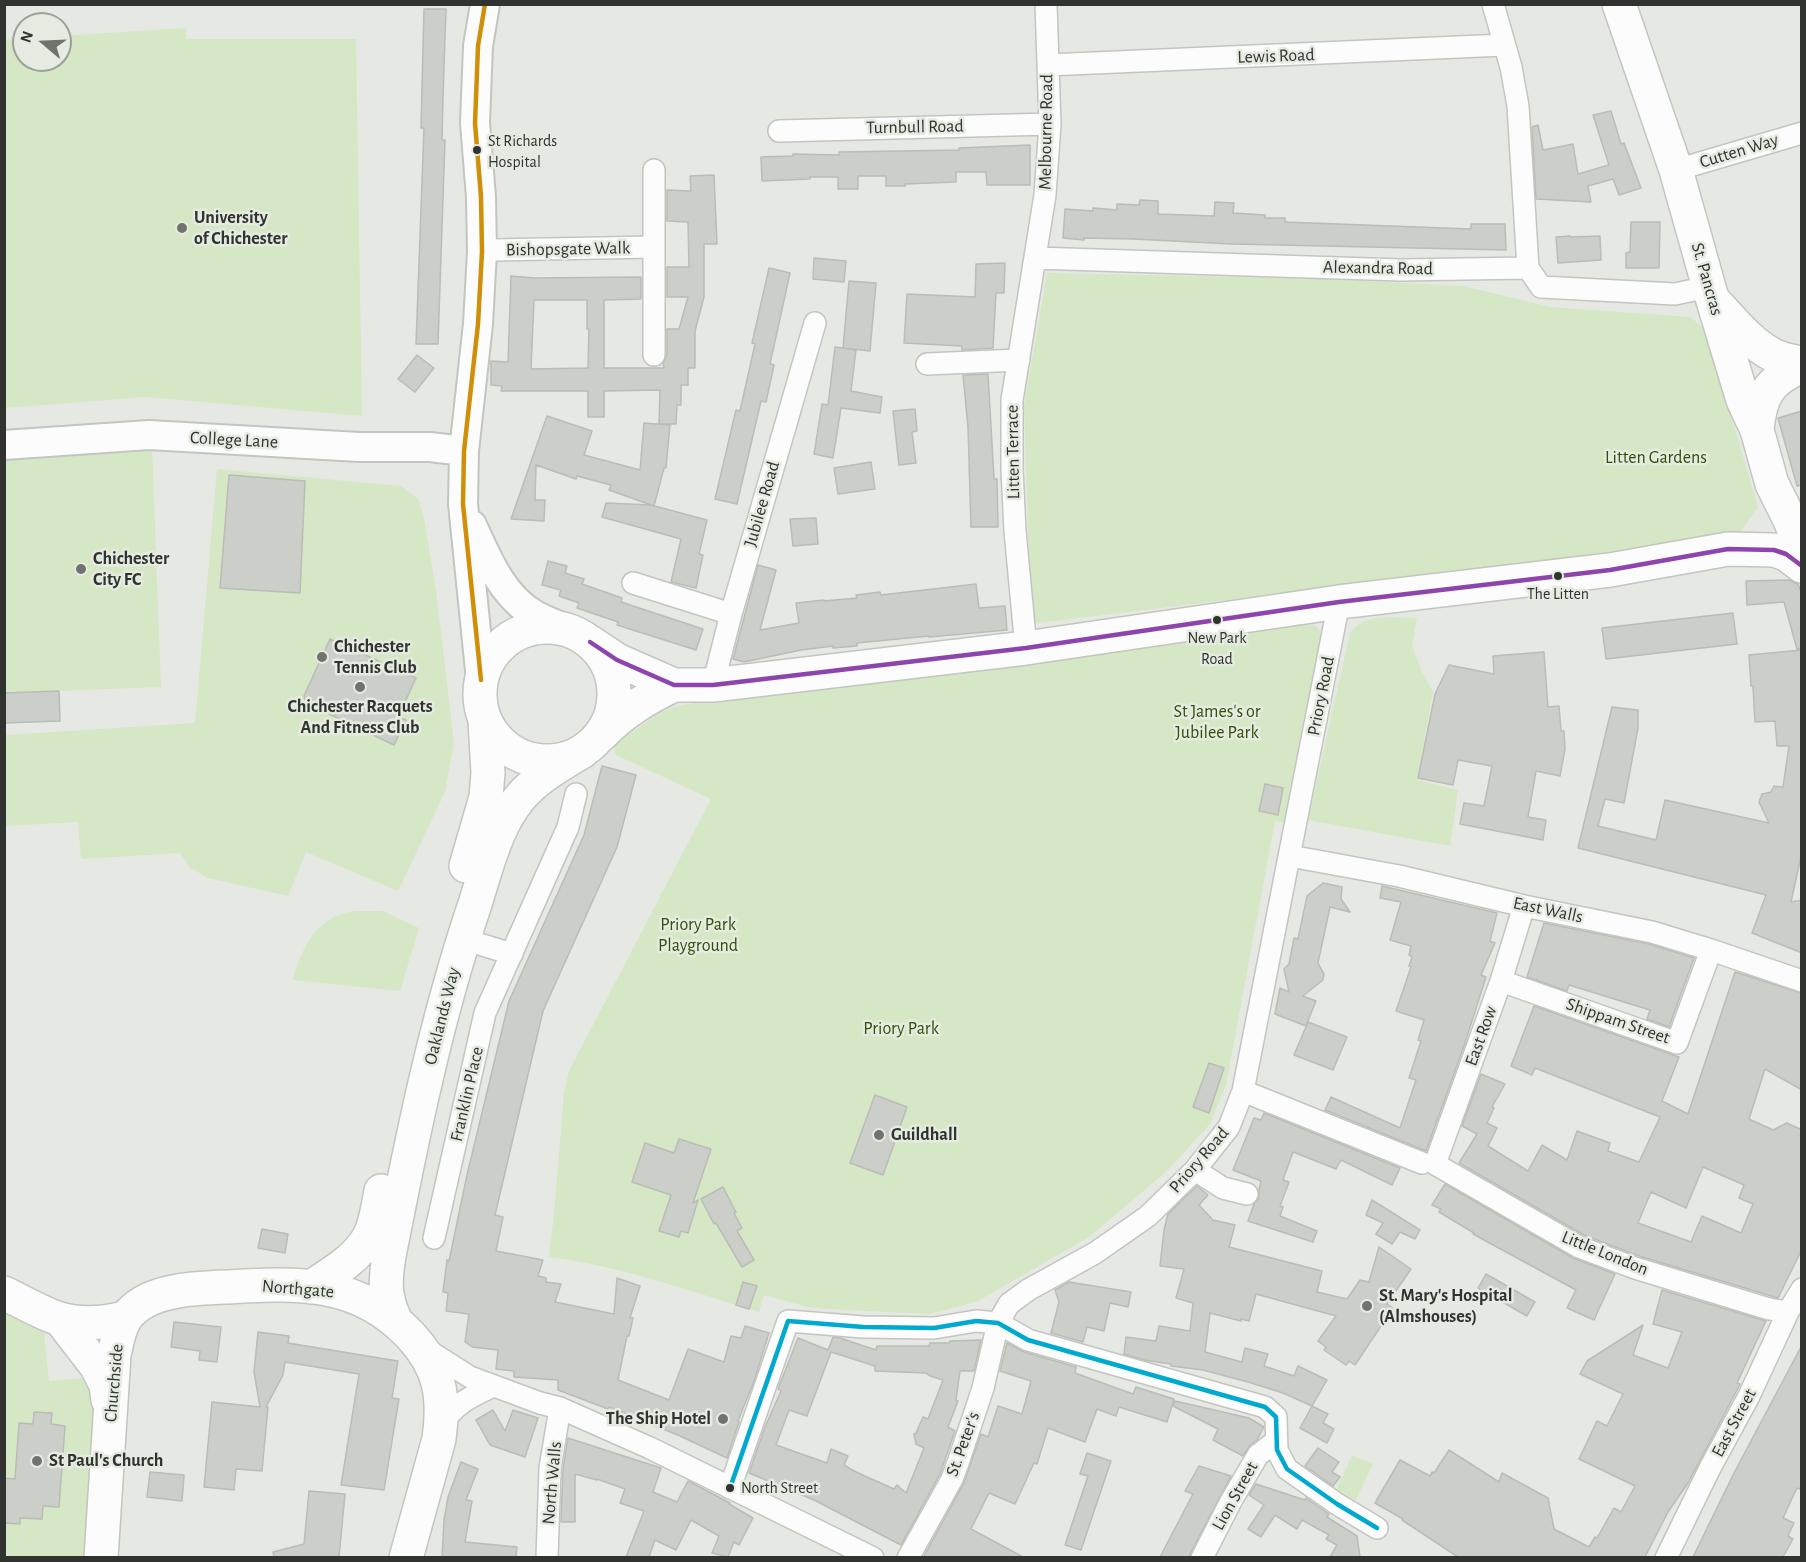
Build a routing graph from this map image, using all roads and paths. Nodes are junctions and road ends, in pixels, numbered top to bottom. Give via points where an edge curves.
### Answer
1 (485, 4) edge
2 (1046, 4) edge
3 (1493, 4) edge
4 (1619, 4) edge
5 (1504, 45) junction
6 (1048, 65) junction
7 (1050, 124) junction
8 (779, 131) dead end
9 (1802, 133) edge
10 (654, 170) dead end
11 (1676, 170) junction
12 (654, 247) junction
13 (482, 252) junction
14 (1036, 258) junction
15 (1528, 268) junction
16 (1710, 293) junction
17 (815, 323) dead end
18 (654, 355) dead end
19 (1019, 360) junction
20 (927, 364) dead end
21 (1802, 364) edge
22 (1757, 430) junction
23 (4, 445) edge
24 (464, 451) junction
25 (1772, 484) junction
26 (463, 504) junction
27 (1728, 549) junction
28 (1802, 550) edge
29 (1802, 566) edge
30 (633, 583) dead end
31 (1339, 602) junction
32 (731, 614) junction
33 (580, 636) junction
34 (1026, 648) junction
35 (481, 680) junction
36 (674, 685) junction
37 (713, 685) junction
38 (485, 720) junction
39 (591, 743) junction
40 (576, 794) dead end
41 (1290, 856) junction
42 (1524, 906) junction
43 (463, 939) junction
44 (1711, 950) junction
45 (512, 954) junction
46 (1501, 981) junction
47 (1802, 981) edge
48 (1243, 1091) junction
49 (1429, 1164) junction
50 (1195, 1170) junction
51 (1247, 1194) dead end
52 (434, 1238) dead end
53 (311, 1287) junction
54 (4, 1293) edge
55 (1798, 1297) edge
56 (125, 1318) junction
57 (60, 1319) junction
58 (395, 1319) junction
59 (998, 1323) junction
60 (420, 1346) junction
61 (493, 1386) junction
62 (560, 1408) junction
63 (111, 1416) junction
64 (441, 1425) junction
65 (1276, 1441) junction
66 (730, 1488) junction
67 (1377, 1528) dead end
68 (101, 1557) edge
69 (408, 1557) edge
70 (547, 1557) edge
71 (873, 1557) edge
72 (908, 1557) edge
73 (1202, 1557) edge
74 (1666, 1557) edge

1 - 13 main road via 478,46 475,123
2 - 6 street, Melbourne Road
3 - 5 street
4 - 11 main road, St. Pancras
5 - 6 street, Lewis Road
5 - 15 street via 1518,106
6 - 7 street, Melbourne Road
7 - 8 street, Turnbull Road
7 - 14 street, Melbourne Road
9 - 11 street, Cutten Way
10 - 12 street, Bishopsgate Walk
11 - 16 main road, St. Pancras
12 - 13 street, Bishopsgate Walk
12 - 18 street, Bishopsgate Walk
13 - 24 main road
14 - 15 street, Alexandra Road via 1400,270
14 - 19 street, Litten Terrace
15 - 16 street via 1541,288
16 - 21 main road via 1763,349
16 - 22 main road, St. Pancras via 1743,400
17 - 32 street, Jubilee Road
19 - 20 street
19 - 34 street, Litten Terrace via 1012,400 1012,470
21 - 22 main road via 1781,377 1764,396
22 - 25 main road, St. Pancras
23 - 24 main road, College Lane via 149,435
24 - 26 main road
25 - 27 main road via 1761,527
25 - 28 main road, St. Pancras
26 - 33 main road via 490,565 512,596 534,614
26 - 35 main road
27 - 29 main road via 1774,550
27 - 31 main road via 1610,570
30 - 32 street
31 - 34 main road
31 - 41 street, Priory Road
32 - 37 street, Jubilee Road
33 - 35 main road via 544,626 519,632 494,651
33 - 36 main road via 617,660
33 - 39 main road via 599,650 607,662 614,690 607,724
34 - 37 main road
35 - 38 main road
36 - 37 main road
36 - 39 main road via 622,714
38 - 39 main road via 498,740 524,757 548,761 566,758
38 - 53 main road, Oaklands Way via 488,773 483,809 410,1068 374,1222 359,1250
39 - 43 main road, Oaklands Way via 550,771 512,809
40 - 45 street, Franklin Place via 568,827
41 - 42 street, East Walls via 1399,876
41 - 48 street, Priory Road
42 - 44 street, East Walls via 1652,932
42 - 46 street, East Row
43 - 45 street
43 - 58 main road, Oaklands Way via 436,1037 388,1256 385,1284
44 - 46 street, Shippam Street via 1677,1042
44 - 47 street, East Walls
45 - 52 street, Franklin Place via 485,1013
46 - 49 street, East Row
48 - 49 street, Little London
48 - 50 street, Priory Road via 1229,1127
49 - 55 street, Little London via 1579,1247 1635,1268 1769,1309
50 - 51 street via 1223,1188
50 - 59 street, Priory Road via 1148,1216 1009,1304
53 - 56 main road, Northgate via 259,1285 163,1293 143,1302
53 - 58 main road, Northgate via 352,1295
54 - 57 main road
55 - 74 street, East Street
56 - 57 main road via 92,1323
56 - 63 main road, Churchside via 114,1355
57 - 63 main road via 103,1376
58 - 60 main road, Northgate
59 - 65 street via 1028,1340 1265,1407 1276,1417
59 - 66 street via 976,1321 934,1328 788,1321
59 - 72 street, St. Peter's via 983,1388 952,1479
60 - 61 street via 464,1374
60 - 64 main road, Northgate via 436,1374
61 - 62 street
61 - 64 street via 460,1403
62 - 66 street
62 - 70 street, North Walls via 550,1468
63 - 68 main road, Churchside
64 - 69 main road, Northgate
65 - 67 street via 1287,1468
65 - 73 street, Lion Street via 1258,1455
66 - 71 street

